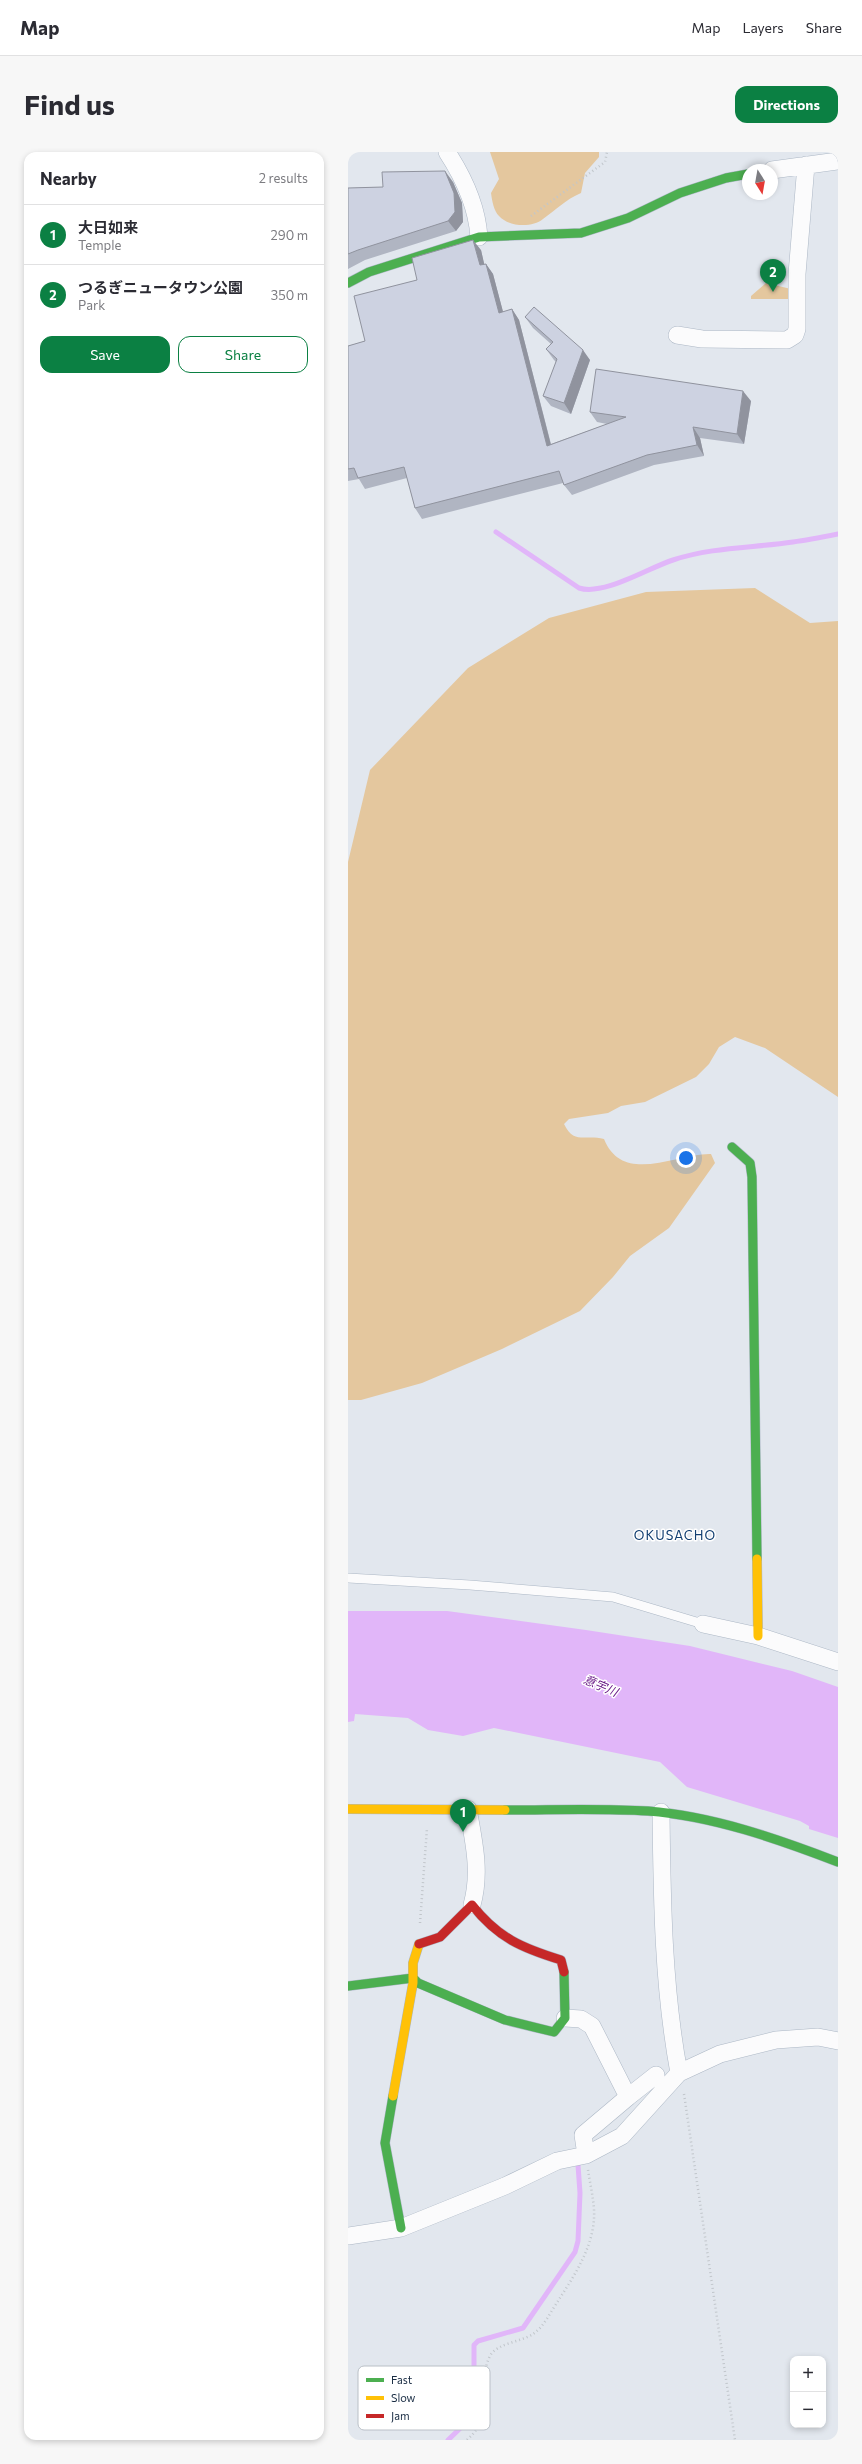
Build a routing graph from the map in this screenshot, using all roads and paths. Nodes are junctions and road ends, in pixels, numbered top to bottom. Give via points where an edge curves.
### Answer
1 (447, 152) edge
2 (607, 152) edge
3 (838, 161) edge
4 (806, 165) junction
5 (778, 169) edge
6 (742, 175) edge
7 (529, 217) dead end
8 (479, 237) junction
9 (348, 283) edge
10 (677, 335) dead end
11 (732, 1147) dead end
12 (348, 1578) edge
13 (703, 1624) joint
14 (758, 1636) junction
15 (838, 1662) edge
16 (348, 1809) edge
17 (428, 1809) junction
18 (468, 1809) junction
19 (661, 1812) junction
20 (838, 1862) edge
21 (472, 1905) junction
22 (420, 1943) junction
23 (413, 1978) junction
24 (348, 1986) edge
25 (565, 2018) junction
26 (838, 2041) edge
27 (679, 2073) junction
28 (656, 2075) dead end
29 (628, 2097) junction
30 (586, 2155) junction
31 (401, 2228) junction
32 (348, 2236) edge
33 (487, 2366) edge
34 (476, 2430) edge
35 (467, 2440) edge
36 (735, 2440) edge

1 - 8 street via 460,172 477,215
2 - 7 path via 605,162
3 - 4 street
4 - 5 street
4 - 10 street via 795,335 787,340 702,339
6 - 8 street via 680,193 628,218 581,233
8 - 9 street via 369,272
11 - 14 street via 750,1163 752,1177
12 - 13 lane via 613,1597
13 - 14 street
14 - 15 street
16 - 17 street
17 - 18 street
17 - 22 path
18 - 19 street
18 - 21 street via 476,1854 477,1885
19 - 20 street via 705,1820
19 - 27 street via 664,1956 670,2026
21 - 22 street via 440,1937
21 - 25 street via 483,1920 518,1947 562,1960 565,1975
22 - 23 street via 411,1969
23 - 24 street
23 - 25 street via 418,1983 505,2020 554,2032
23 - 31 street via 385,2143
25 - 29 street via 581,2019 592,2026
26 - 27 street via 818,2037 746,2045
27 - 30 street via 622,2136
27 - 36 path
28 - 29 street
29 - 30 street via 583,2135
30 - 31 street via 557,2161 505,2186
30 - 33 path via 594,2210 592,2233 586,2253 549,2316 534,2334 491,2354
31 - 32 street
34 - 35 path

